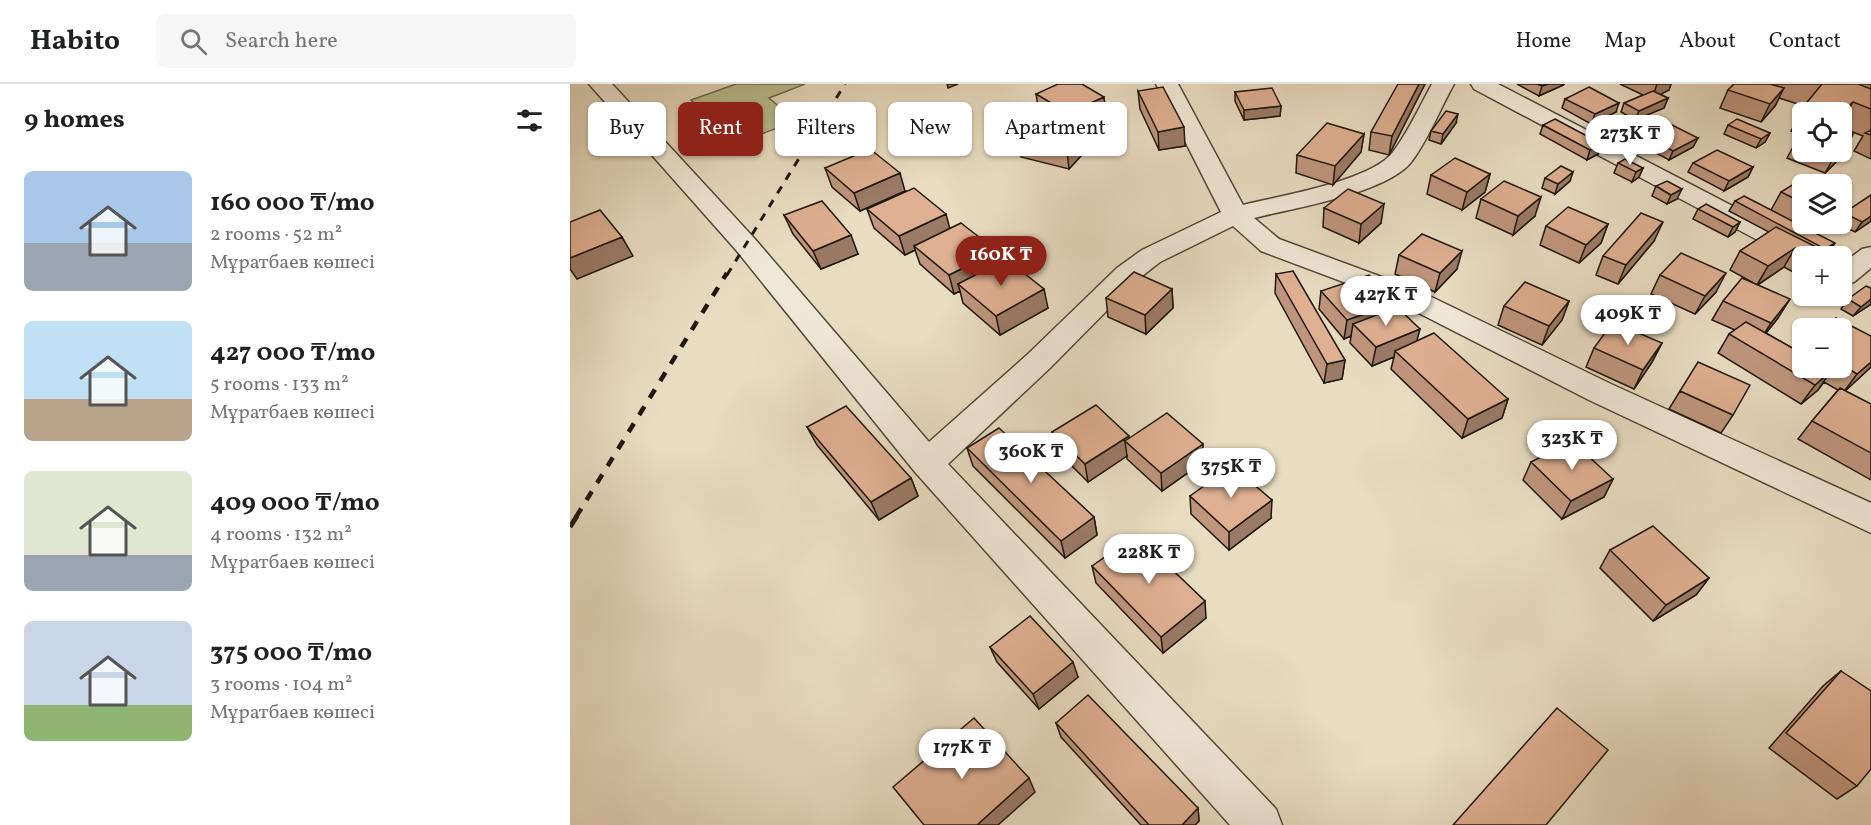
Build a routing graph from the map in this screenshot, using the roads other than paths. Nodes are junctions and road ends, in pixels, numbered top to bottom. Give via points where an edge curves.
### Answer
1 (600, 84) edge
2 (1167, 84) edge
3 (1443, 84) edge
4 (1482, 84) edge
5 (1235, 215) junction
6 (1792, 248) edge
7 (1871, 255) edge
8 (1852, 269) edge
9 (1852, 280) edge
10 (1871, 290) edge
11 (927, 463) junction
12 (1871, 519) edge
13 (1260, 825) edge

1 - 11 street via 745,244
2 - 5 street
3 - 5 street via 1402,158 1384,173 1360,183
4 - 6 street
5 - 11 street via 1151,256 1127,274
5 - 12 street via 1270,245 1407,296
7 - 8 street
9 - 10 street
11 - 13 street

